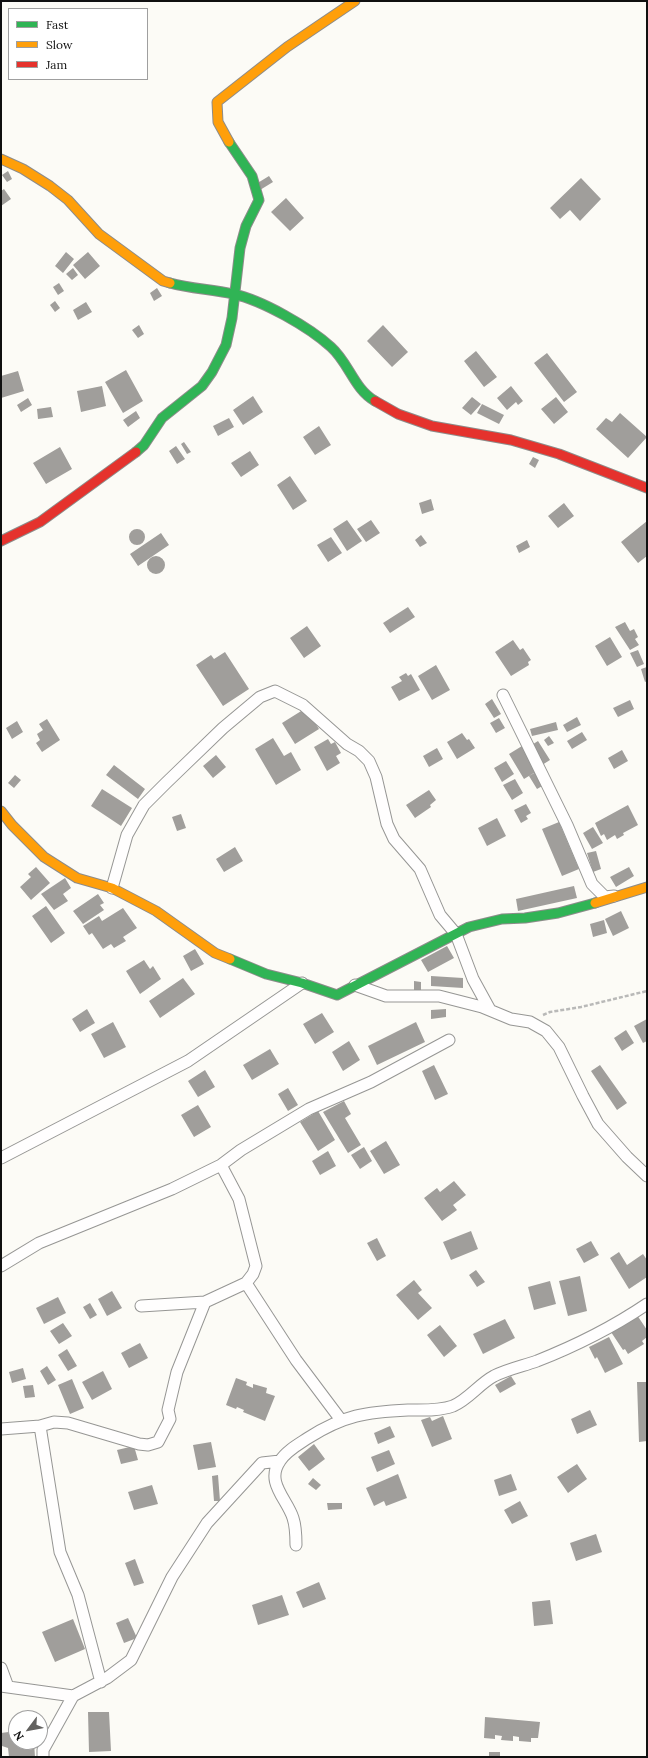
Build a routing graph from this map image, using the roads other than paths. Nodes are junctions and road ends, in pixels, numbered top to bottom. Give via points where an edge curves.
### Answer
1 (355, 1) edge
2 (1, 159) edge
3 (234, 294) junction
4 (647, 488) edge
5 (1, 541) edge
6 (503, 695) dead end
7 (1, 811) edge
8 (647, 887) edge
9 (112, 888) junction
10 (622, 895) junction
11 (456, 934) junction
12 (302, 983) junction
13 (355, 985) junction
14 (490, 1010) junction
15 (449, 1040) dead end
16 (1, 1158) edge
17 (221, 1165) junction
18 (647, 1176) edge
19 (1, 1266) edge
20 (246, 1283) junction
21 (205, 1302) junction
22 (647, 1304) edge
23 (141, 1306) dead end
24 (341, 1420) junction
25 (40, 1426) junction
26 (1, 1429) edge
27 (280, 1461) junction
28 (296, 1545) dead end
29 (1, 1668) edge
30 (101, 1682) junction
31 (5, 1687) edge
32 (73, 1696) junction
33 (43, 1757) edge

1 - 3 street via 287,47 217,102 215,109 220,125 252,176 259,200 246,226 240,248
2 - 3 street via 50,186 68,200 99,234 164,281 185,287
3 - 4 street via 274,310 320,338 333,349 357,386 372,399 398,414 432,426 512,440
3 - 5 street via 226,345 202,386 162,418 144,445 134,454 40,522
6 - 10 street via 567,825 592,884 605,897
7 - 9 street via 44,857 77,878
8 - 10 street
9 - 11 street via 127,835 144,805 223,728 260,697 275,691 303,705 369,761 376,777 387,824 394,839 420,869 440,916
9 - 12 street via 156,911 215,953 266,974
10 - 11 street via 558,913 502,919 469,927
11 - 13 street
11 - 14 street via 473,979
12 - 13 street via 337,995
12 - 16 street via 188,1061
13 - 14 street via 386,996 440,996
14 - 18 street via 511,1019 530,1022 546,1031 559,1047 598,1124
15 - 17 street via 372,1082 309,1109
17 - 19 street via 172,1189 40,1243
17 - 20 street via 239,1199 256,1266
20 - 21 street
20 - 24 street via 296,1360
21 - 23 street
21 - 25 street via 177,1372 168,1410 170,1419 158,1442 138,1444 68,1423 54,1422
22 - 24 street via 591,1337 537,1361 493,1376 452,1406 373,1412
24 - 27 street via 328,1424 294,1447
25 - 26 street
25 - 30 street via 60,1552 78,1595
27 - 28 street via 274,1480 293,1518
27 - 30 street via 262,1462 207,1523 172,1577 131,1660
29 - 31 street
30 - 32 street
31 - 32 street
32 - 33 street via 43,1750

